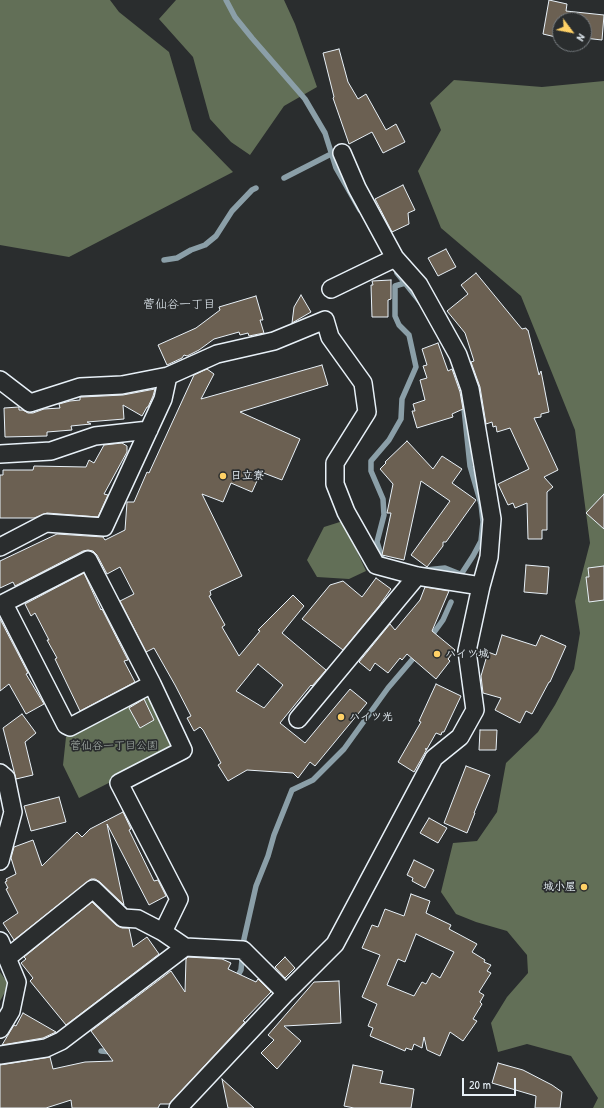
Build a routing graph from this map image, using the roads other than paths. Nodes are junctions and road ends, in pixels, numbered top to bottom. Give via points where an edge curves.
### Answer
1 (342, 154) dead end
2 (396, 258) junction
3 (331, 289) dead end
4 (168, 376) junction
5 (0, 380) edge
6 (149, 430) junction
7 (0, 454) edge
8 (0, 547) edge
9 (417, 576) junction
10 (481, 586) junction
11 (2, 604) edge
12 (152, 684) junction
13 (298, 719) dead end
14 (0, 773) edge
15 (0, 861) edge
16 (163, 932) junction
17 (0, 941) edge
18 (185, 948) junction
19 (7, 958) junction
20 (286, 993) junction
21 (0, 1030) edge
22 (0, 1055) edge
23 (178, 1108) edge

1 - 2 street via 357,188
2 - 3 street
2 - 10 street via 420,284 458,355 470,389 492,519 489,557
4 - 5 street via 122,385 80,387 30,403
4 - 6 street via 163,399
4 - 9 street via 217,354 274,340 325,320 330,337 363,383 367,412 335,462 335,484 346,512 376,565
6 - 7 street via 95,436 51,451
6 - 8 street via 104,527 46,523
9 - 10 street
9 - 13 street
10 - 20 street via 467,651 475,710 460,737 434,758 335,944
11 - 12 street via 66,725 70,727
11 - 12 street via 88,560
12 - 16 street via 183,750 119,783 179,899
14 - 15 street via 6,778 13,812
16 - 18 street
16 - 19 street via 138,919 123,918 93,889
17 - 19 street
18 - 20 street via 243,950
18 - 22 street via 61,1041 46,1048
19 - 21 street via 17,982 11,1011
20 - 23 street

